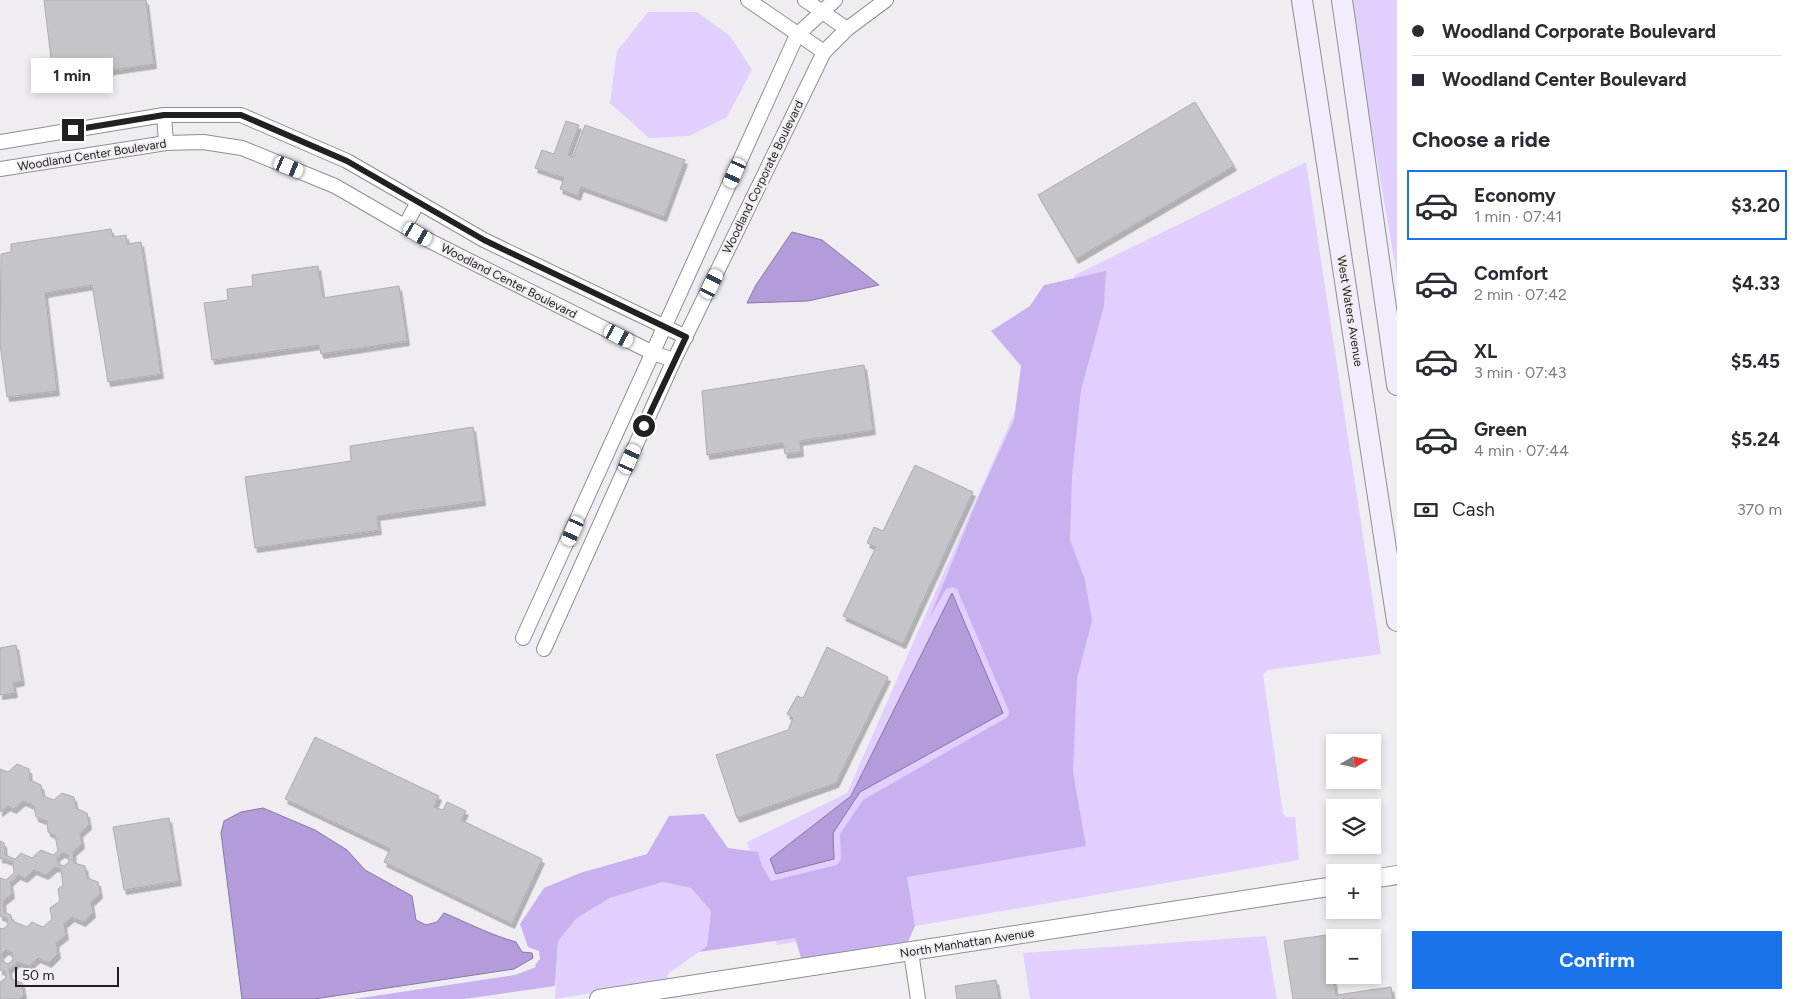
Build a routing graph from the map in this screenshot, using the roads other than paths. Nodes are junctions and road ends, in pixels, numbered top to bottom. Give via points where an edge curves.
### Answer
1 (748, 0) edge
2 (805, 0) edge
3 (835, 0) edge
4 (886, 0) edge
5 (1302, 0) edge
6 (1342, 0) edge
7 (821, 11) junction
8 (848, 29) junction
9 (797, 35) junction
10 (824, 52) junction
11 (164, 115) junction
12 (0, 142) edge
13 (166, 143) junction
14 (0, 169) edge
15 (418, 202) junction
16 (405, 226) junction
17 (664, 328) junction
18 (686, 337) junction
19 (653, 353) junction
20 (674, 360) junction
21 (1397, 385) edge
22 (1397, 621) edge
23 (523, 638) dead end
24 (544, 649) dead end
25 (1397, 875) edge
26 (1381, 878) edge
27 (1326, 887) edge
28 (911, 952) junction
29 (599, 999) edge
30 (918, 999) edge

1 - 9 street
2 - 7 street
3 - 7 street, Woodland Corporate Boulevard
4 - 8 street, Woodland Corporate Boulevard
5 - 22 main road, West Waters Avenue
6 - 21 main road
7 - 8 street
7 - 9 street, Woodland Corporate Boulevard
8 - 10 street, Woodland Corporate Boulevard
9 - 10 street
9 - 17 street, Woodland Corporate Boulevard
10 - 18 street, Woodland Corporate Boulevard
11 - 12 street, Woodland Center Boulevard
11 - 13 street
11 - 15 street, Woodland Center Boulevard via 241,115 347,161
13 - 14 street, Woodland Center Boulevard
13 - 16 street, Woodland Center Boulevard via 203,142 242,148 335,186
15 - 16 street
15 - 17 street, Woodland Center Boulevard via 484,240
16 - 19 street, Woodland Center Boulevard
17 - 18 street, Woodland Center Boulevard
17 - 19 street, Woodland Corporate Boulevard
18 - 20 street, Woodland Corporate Boulevard
19 - 20 street, Woodland Center Boulevard
19 - 23 street, Woodland Corporate Boulevard
20 - 24 street, Woodland Corporate Boulevard
25 - 26 street
27 - 28 street, North Manhattan Avenue
28 - 29 street, North Manhattan Avenue
28 - 30 street

